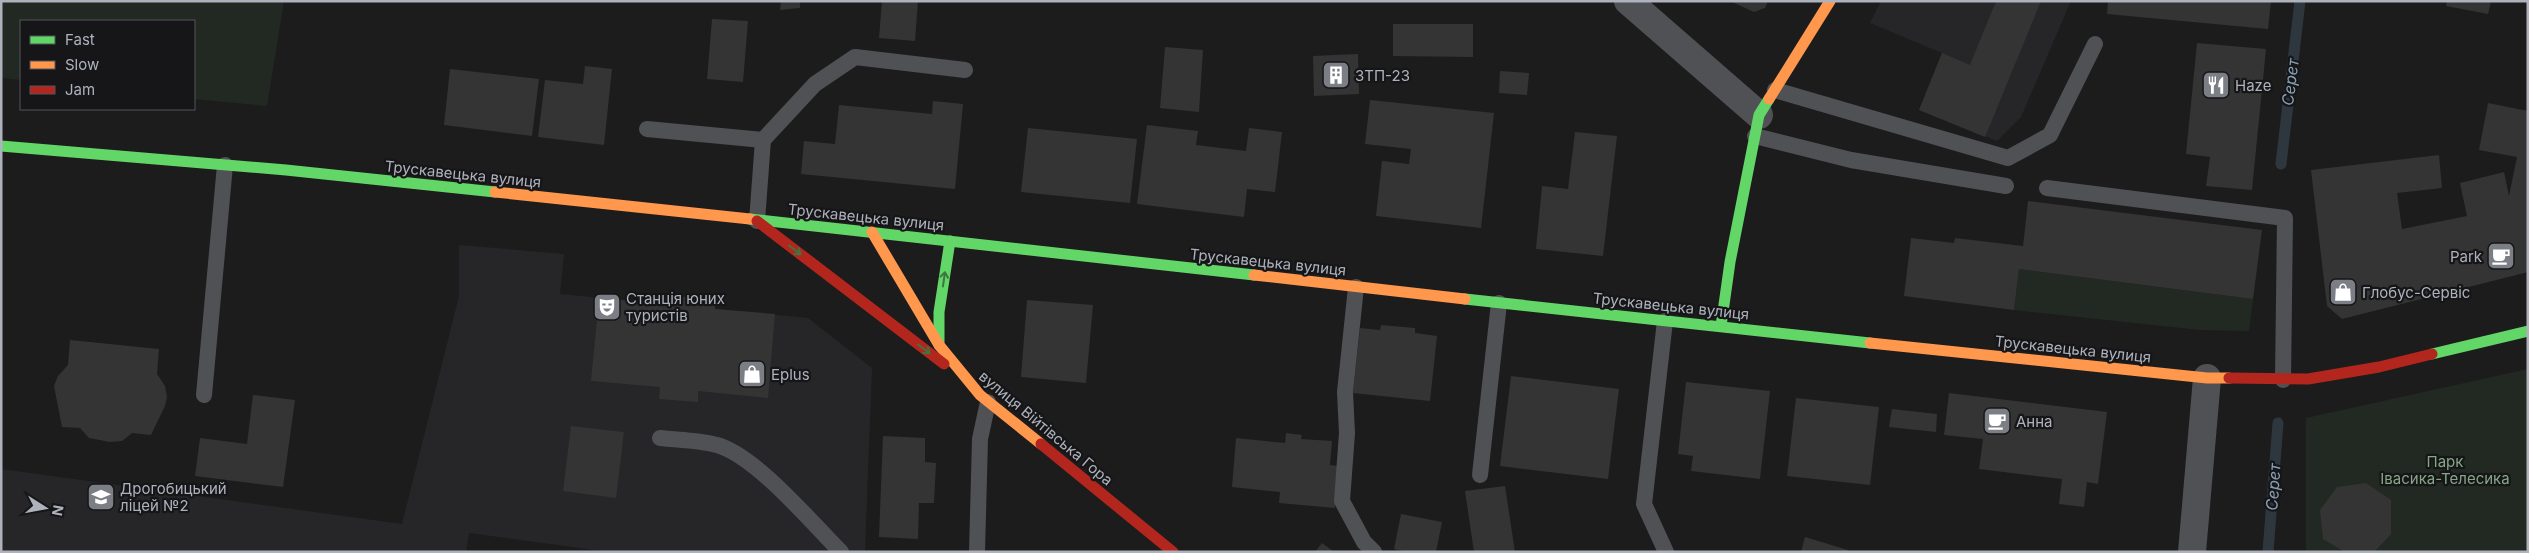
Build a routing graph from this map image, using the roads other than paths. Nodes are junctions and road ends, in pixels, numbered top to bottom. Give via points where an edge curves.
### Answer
1 (1628, 1) edge
2 (1830, 1) edge
3 (2095, 44) dead end
4 (965, 70) dead end
5 (1775, 90) junction
6 (1757, 126) junction
7 (648, 129) dead end
8 (763, 140) junction
9 (1, 146) edge
10 (225, 164) junction
11 (2006, 186) dead end
12 (2047, 188) dead end
13 (757, 221) junction
14 (872, 232) junction
15 (950, 241) junction
16 (1356, 287) junction
17 (1499, 303) junction
18 (1665, 321) junction
19 (1721, 326) junction
20 (2528, 331) edge
21 (939, 345) junction
22 (2207, 378) junction
23 (2283, 380) junction
24 (968, 383) junction
25 (204, 395) dead end
26 (988, 402) junction
27 (660, 438) dead end
28 (1480, 476) dead end
29 (841, 552) edge
30 (977, 552) edge
31 (1173, 552) edge
32 (1374, 552) edge
33 (1666, 552) edge
34 (2192, 552) edge

1 - 6 street
2 - 5 main road
3 - 5 lane via 2050,135 2008,158
4 - 8 lane via 855,57 815,84
5 - 6 main road
6 - 11 lane via 1851,160
6 - 19 main road
7 - 8 lane
8 - 13 lane
9 - 10 main road, Трускавецька вулиця
10 - 13 main road, Трускавецька вулиця
10 - 25 lane
12 - 23 lane via 2285,218
13 - 14 main road, Трускавецька вулиця
13 -> 24 main road
14 - 15 main road, Трускавецька вулиця
14 - 21 main road, вулиця Війтівська Гора
15 - 16 main road, Трускавецька вулиця
21 -> 15 main road via 939,312
16 - 17 main road, Трускавецька вулиця
16 - 32 lane via 1344,392 1347,432 1342,501 1364,542
17 - 18 main road, Трускавецька вулиця
17 - 28 lane
18 - 19 main road, Трускавецька вулиця
18 - 33 lane via 1644,504
19 - 22 main road, Трускавецька вулиця
20 - 23 main road, Трускавецька вулиця via 2378,367
21 - 24 main road, вулиця Війтівська Гора
22 - 23 main road, Трускавецька вулиця
22 - 34 street
24 - 26 main road, вулиця Війтівська Гора
26 - 30 lane via 980,439
26 - 31 main road, вулиця Війтівська Гора
27 - 29 lane via 718,445 738,456 761,473

